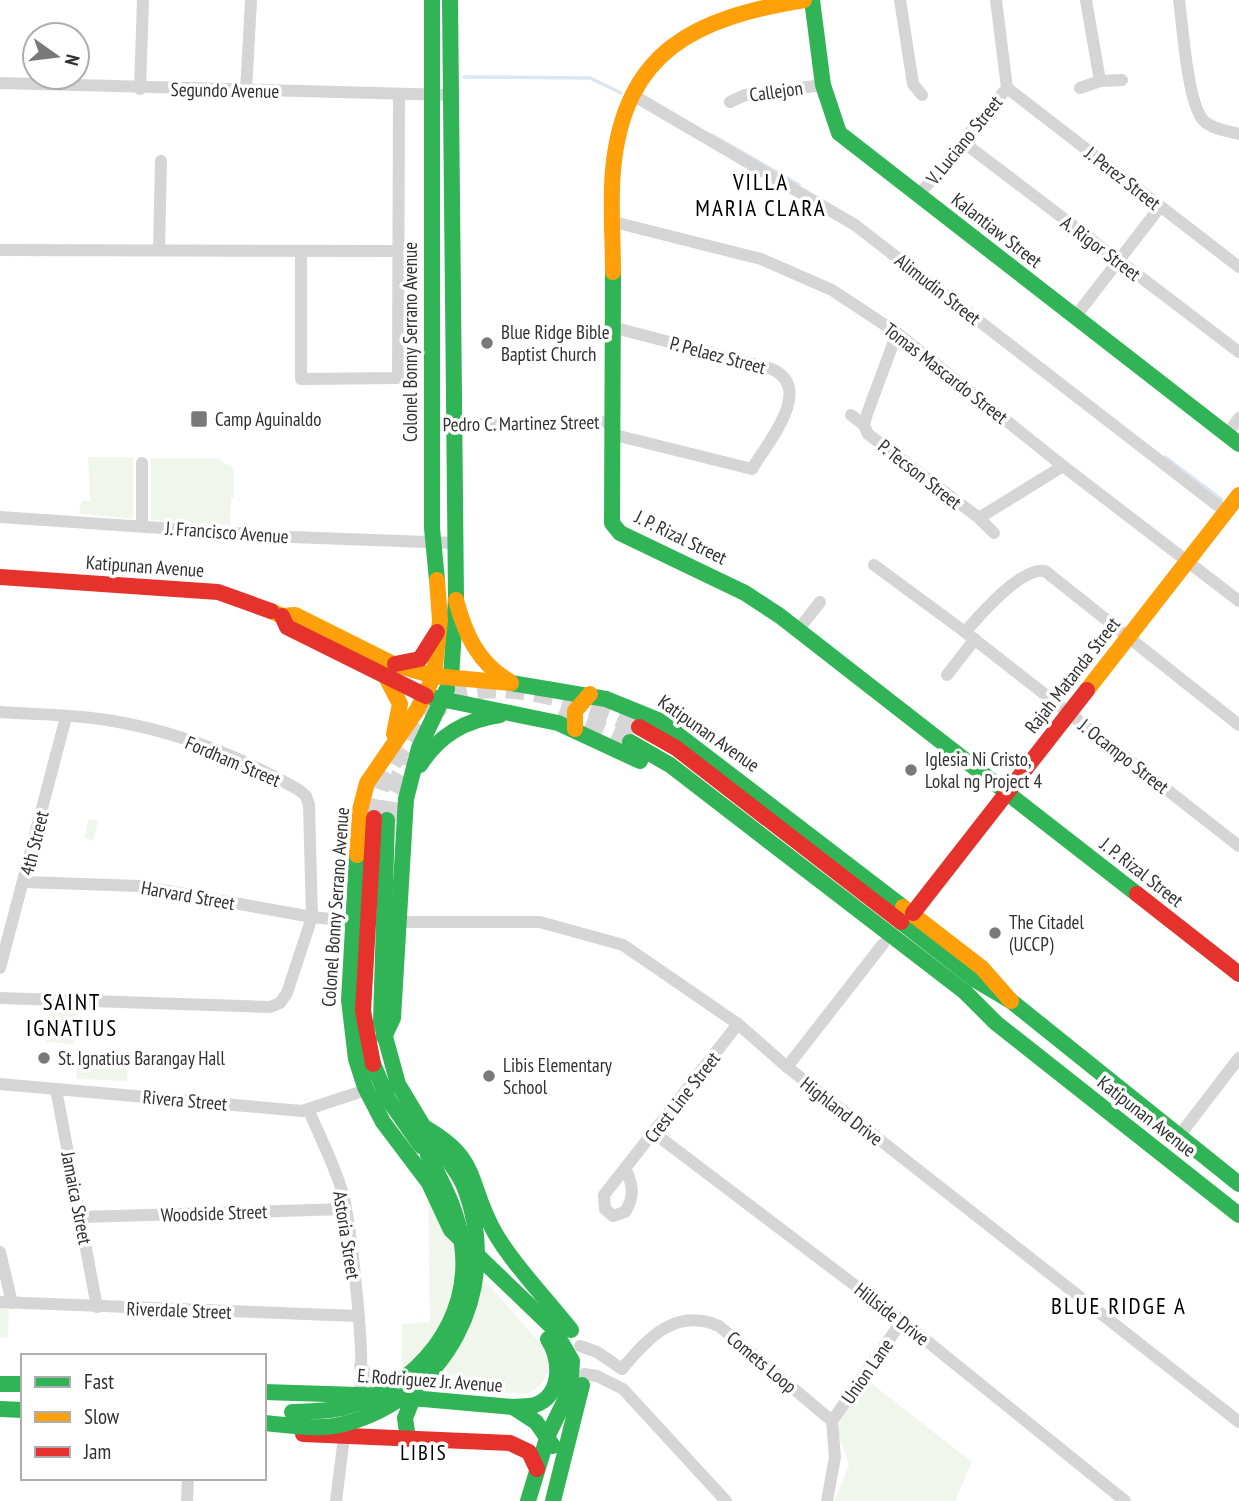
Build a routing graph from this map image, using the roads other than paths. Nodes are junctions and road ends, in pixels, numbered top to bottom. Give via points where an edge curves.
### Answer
1 (143, 0) edge
2 (251, 0) edge
3 (432, 0) edge
4 (450, 0) edge
5 (804, 0) edge
6 (811, 0) edge
7 (900, 0) edge
8 (996, 0) edge
9 (1086, 0) edge
10 (1179, 0) edge
11 (1100, 80) junction
12 (1122, 80) dead end
13 (0, 83) edge
14 (824, 85) junction
15 (1007, 88) junction
16 (1080, 88) dead end
17 (140, 89) junction
18 (246, 91) junction
19 (631, 93) junction
20 (399, 94) junction
21 (431, 94) junction
22 (449, 95) junction
23 (922, 95) dead end
24 (730, 102) dead end
25 (1239, 134) edge
26 (963, 142) junction
27 (161, 161) dead end
28 (918, 196) junction
29 (1160, 207) junction
30 (614, 222) junction
31 (0, 250) edge
32 (159, 250) junction
33 (301, 251) junction
34 (398, 251) junction
35 (1118, 261) junction
36 (1239, 267) edge
37 (1075, 317) junction
38 (612, 327) junction
39 (897, 333) junction
40 (1239, 352) edge
41 (851, 415) dead end
42 (1239, 418) edge
43 (454, 424) junction
44 (431, 425) junction
45 (864, 425) junction
46 (611, 428) junction
47 (1233, 439) edge
48 (142, 463) dead end
49 (1063, 467) junction
50 (1239, 495) edge
51 (1231, 512) edge
52 (0, 517) edge
53 (979, 518) junction
54 (142, 526) junction
55 (994, 533) dead end
56 (433, 542) junction
57 (455, 543) junction
58 (1188, 561) junction
59 (874, 565) dead end
60 (0, 577) edge
61 (456, 600) junction
62 (820, 601) dead end
63 (1239, 601) edge
64 (440, 626) junction
65 (799, 629) junction
66 (970, 635) junction
67 (1127, 638) junction
68 (389, 671) junction
69 (947, 675) dead end
70 (443, 677) junction
71 (513, 682) junction
72 (569, 689) junction
73 (590, 694) junction
74 (426, 696) junction
75 (443, 700) junction
76 (0, 712) edge
77 (521, 713) junction
78 (1069, 713) junction
79 (66, 717) junction
80 (1239, 725) edge
81 (568, 727) junction
82 (639, 727) tunnel mouth
83 (630, 742) tunnel mouth
84 (388, 749) junction
85 (1008, 794) junction
86 (406, 799) junction
87 (1239, 846) edge
88 (24, 882) junction
89 (913, 913) junction
90 (312, 917) junction
91 (350, 921) dead end
92 (397, 922) junction
93 (883, 944) junction
94 (0, 968) edge
95 (1239, 974) edge
96 (0, 998) edge
97 (1011, 1001) junction
98 (996, 1023) junction
99 (738, 1024) junction
100 (384, 1037) junction
101 (1239, 1058) edge
102 (787, 1067) junction
103 (0, 1084) edge
104 (56, 1089) junction
105 (366, 1090) junction
106 (309, 1111) junction
107 (654, 1133) junction
108 (1179, 1136) junction
109 (425, 1137) junction
110 (626, 1170) dead end
111 (1239, 1184) edge
112 (346, 1209) junction
113 (1239, 1215) edge
114 (82, 1217) junction
115 (0, 1252) edge
116 (489, 1270) junction
117 (6, 1302) edge
118 (97, 1307) junction
119 (358, 1315) junction
120 (902, 1321) junction
121 (580, 1346) junction
122 (360, 1366) junction
123 (622, 1369) junction
124 (584, 1374) junction
125 (0, 1384) edge
126 (21, 1384) edge
127 (623, 1389) junction
128 (266, 1392) edge
129 (359, 1395) junction
130 (384, 1396) junction
131 (0, 1397) edge
132 (21, 1398) edge
133 (413, 1398) junction
134 (513, 1406) junction
135 (0, 1409) edge
136 (21, 1410) edge
137 (266, 1411) edge
138 (832, 1421) junction
139 (1239, 1422) edge
140 (0, 1423) edge
141 (21, 1423) edge
142 (266, 1423) edge
143 (266, 1432) edge
144 (548, 1435) junction
145 (344, 1437) junction
146 (408, 1439) junction
147 (561, 1467) junction
148 (537, 1469) junction
149 (188, 1480) edge
150 (187, 1501) edge
151 (336, 1501) edge
152 (528, 1501) edge
153 (553, 1501) edge
154 (726, 1501) edge
155 (827, 1501) edge
156 (1125, 1501) edge

1 - 17 street
2 - 18 street
3 - 21 main road, Colonel Bonny Serrano Avenue
4 - 22 main road, Colonel Bonny Serrano Avenue
5 - 19 main road, J. P. Rizal Street via 721,18 688,33 664,52
6 - 14 main road, Kalantiaw Street
7 - 23 street via 913,84
8 - 15 street, V. Luciano Street
9 - 11 street
10 - 25 street via 1198,111 1210,125
11 - 12 street
11 - 16 street
13 - 17 street, Segundo Avenue
14 - 24 street, Callejon via 745,95
14 - 28 main road, Kalantiaw Street via 839,133
15 - 26 street, V. Luciano Street
15 - 29 street, J. Perez Street
17 - 18 street, Segundo Avenue
18 - 20 street, Segundo Avenue
19 - 30 main road, J. P. Rizal Street via 613,169
19 - 51 street, Alimudin Street via 855,225
20 - 21 street, Segundo Avenue
20 - 34 street
21 - 22 street, Segundo Avenue
21 - 44 main road, Colonel Bonny Serrano Avenue
22 - 43 main road, Colonel Bonny Serrano Avenue
26 - 28 street, V. Luciano Street
26 - 35 street, A. Rigor Street
27 - 32 street
28 - 37 main road, Kalantiaw Street
29 - 35 street
29 - 36 street, J. Perez Street
30 - 38 main road, J. P. Rizal Street
30 - 39 street, Tomas Mascardo Street via 761,259 807,276
31 - 32 street
32 - 33 street
33 - 34 street
33 - 34 street via 299,375 308,380 398,378
35 - 37 street
35 - 40 street, A. Rigor Street
37 - 47 main road, Kalantiaw Street
38 - 46 main road, J. P. Rizal Street
38 - 46 street, P. Pelaez Street via 772,369 784,374 791,396 751,469
39 - 45 street, P. Tecson Street
39 - 49 street, Tomas Mascardo Street
41 - 45 street
42 - 47 street
43 - 44 street, Pedro C. Martinez Street
43 - 46 street, Pedro C. Martinez Street
43 - 57 main road, Colonel Bonny Serrano Avenue
44 - 56 main road, Colonel Bonny Serrano Avenue
45 - 53 street, P. Tecson Street via 868,434
46 - 65 main road, J. P. Rizal Street via 610,513 620,533 745,593
48 - 54 street
49 - 53 street, P. Tecson Street
49 - 58 street, Tomas Mascardo Street
50 - 51 main road, Rajah Matanda Street
51 - 58 main road, Rajah Matanda Street
52 - 54 street, J. Francisco Avenue
53 - 55 street
54 - 56 street, J. Francisco Avenue
56 - 57 street, J. Francisco Avenue
56 - 64 main road, Colonel Bonny Serrano Avenue
57 - 61 main road, Colonel Bonny Serrano Avenue
58 - 63 street, Tomas Mascardo Street
58 - 67 main road, Rajah Matanda Street
59 - 66 street, J. Ocampo Street
60 - 68 main road, Katipunan Avenue via 239,597 282,617 287,626
61 - 70 main road, Colonel Bonny Serrano Avenue
61 - 71 main road via 477,653 495,673
62 - 65 street
64 - 68 main road via 424,657
64 - 70 main road, Colonel Bonny Serrano Avenue
65 - 85 main road, J. P. Rizal Street
66 - 67 street via 994,601 1037,570 1045,571
66 - 69 street
66 - 78 street, J. Ocampo Street
67 - 78 main road, Rajah Matanda Street
67 - 80 street
68 - 70 main road, Katipunan Avenue
68 - 74 main road, Katipunan Avenue
68 - 84 main road via 401,708
70 - 71 main road, Katipunan Avenue
70 - 74 main road, Colonel Bonny Serrano Avenue
70 - 75 main road, Colonel Bonny Serrano Avenue
71 - 72 main road, Katipunan Avenue
72 - 73 main road, Katipunan Avenue
72 - 81 main road
73 - 81 main road
73 - 89 main road, Katipunan Avenue via 636,709 678,732
74 - 75 main road, Katipunan Avenue
74 - 84 main road, Colonel Bonny Serrano Avenue
75 - 77 main road, Katipunan Avenue
75 - 86 main road, Colonel Bonny Serrano Avenue via 419,748
76 - 79 street, Fordham Street
77 - 81 main road, Katipunan Avenue
77 - 86 main road via 483,717 447,733 426,754
78 - 85 main road, Rajah Matanda Street
78 - 87 street, J. Ocampo Street
79 - 88 street, 4th Street
79 - 90 street, Fordham Street via 111,720 194,743 299,790 309,805
81 - 93 main road, Katipunan Avenue via 656,771
82 - 97 main road, Katipunan Avenue via 676,748 975,979
83 - 98 main road, Katipunan Avenue via 681,773 965,992
84 - 105 main road, Colonel Bonny Serrano Avenue via 367,783 359,835 349,1014 353,1049
85 - 89 main road, Rajah Matanda Street
85 - 95 main road, J. P. Rizal Street
86 - 92 main road, Colonel Bonny Serrano Avenue
88 - 90 street, Harvard Street via 140,886
88 - 94 street, 4th Street
89 - 97 main road, Katipunan Avenue via 982,968
90 - 91 street, Harvard Street
90 - 96 street, Fordham Street via 287,993 270,1007
92 - 99 street, Highland Drive via 540,922 623,945
92 - 100 main road, Colonel Bonny Serrano Avenue via 393,1018
93 - 98 main road, Katipunan Avenue via 957,1002
93 - 102 street
97 - 108 main road, Katipunan Avenue
98 - 113 main road, Katipunan Avenue
99 - 102 street, Highland Drive
99 - 107 street, Crest Line Street
100 - 109 main road, Colonel Bonny Serrano Avenue via 398,1084
100 - 109 main road, Colonel Bonny Serrano Avenue via 380,819 363,1011 366,1043 383,1093
101 - 108 street
102 - 139 street, Highland Drive
103 - 104 street, Rivera Street
104 - 106 street, Rivera Street
104 - 114 street, Jamaica Street
105 - 106 street, Rivera Street
105 - 116 main road, Colonel Bonny Serrano Avenue via 383,1122 428,1182 450,1228
106 - 112 street, Astoria Street
107 - 110 street, Crest Line Street
107 - 120 street, Hillside Drive
108 - 111 main road, Katipunan Avenue
109 - 121 main road, Colonel Bonny Serrano Avenue via 449,1142 468,1165 495,1233
109 - 137 main road, bridge via 449,1189 463,1238 461,1293 440,1342 412,1375 363,1403 326,1412
109 - 142 main road, bridge via 460,1179 478,1240 477,1284 458,1340 443,1363 416,1389 371,1415 331,1426
112 - 114 street, Woodside Street
112 - 119 street, Astoria Street
114 - 118 street, Jamaica Street
115 - 117 street
116 - 134 main road via 553,1345 558,1358 556,1381 545,1399 535,1405
116 - 144 main road, Colonel Bonny Serrano Avenue via 550,1324 570,1352 571,1387
117 - 118 street, Riverdale Street
118 - 119 street, Riverdale Street
119 - 122 street, Astoria Street
120 - 138 street, Union Lane
120 - 156 street, Hillside Drive
121 - 123 street
121 - 124 main road, Colonel Bonny Serrano Avenue
122 - 129 street, Astoria Street
122 - 130 street
123 - 127 street
123 - 138 street, Comets Loop via 677,1321 705,1320 719,1326
124 - 127 street
124 - 147 main road, Colonel Bonny Serrano Avenue
125 - 126 main road
127 - 154 street
128 - 129 main road, E. Rodriguez Jr. Avenue
129 - 130 main road, E. Rodriguez Jr. Avenue
130 - 133 main road, E. Rodriguez Jr. Avenue
131 - 132 main road
133 - 134 main road, E. Rodriguez Jr. Avenue
133 - 146 main road via 405,1418
134 - 144 main road, E. Rodriguez Jr. Avenue
135 - 136 main road
138 - 155 street via 835,1457
140 - 141 main road
143 - 145 main road
144 - 147 main road, E. Rodriguez Jr. Avenue
144 - 148 main road, Colonel Bonny Serrano Avenue
145 - 146 main road
145 - 151 street
146 - 148 main road via 510,1443 529,1452
147 - 153 main road, Colonel Bonny Serrano Avenue
148 - 152 main road, Colonel Bonny Serrano Avenue
149 - 150 street

